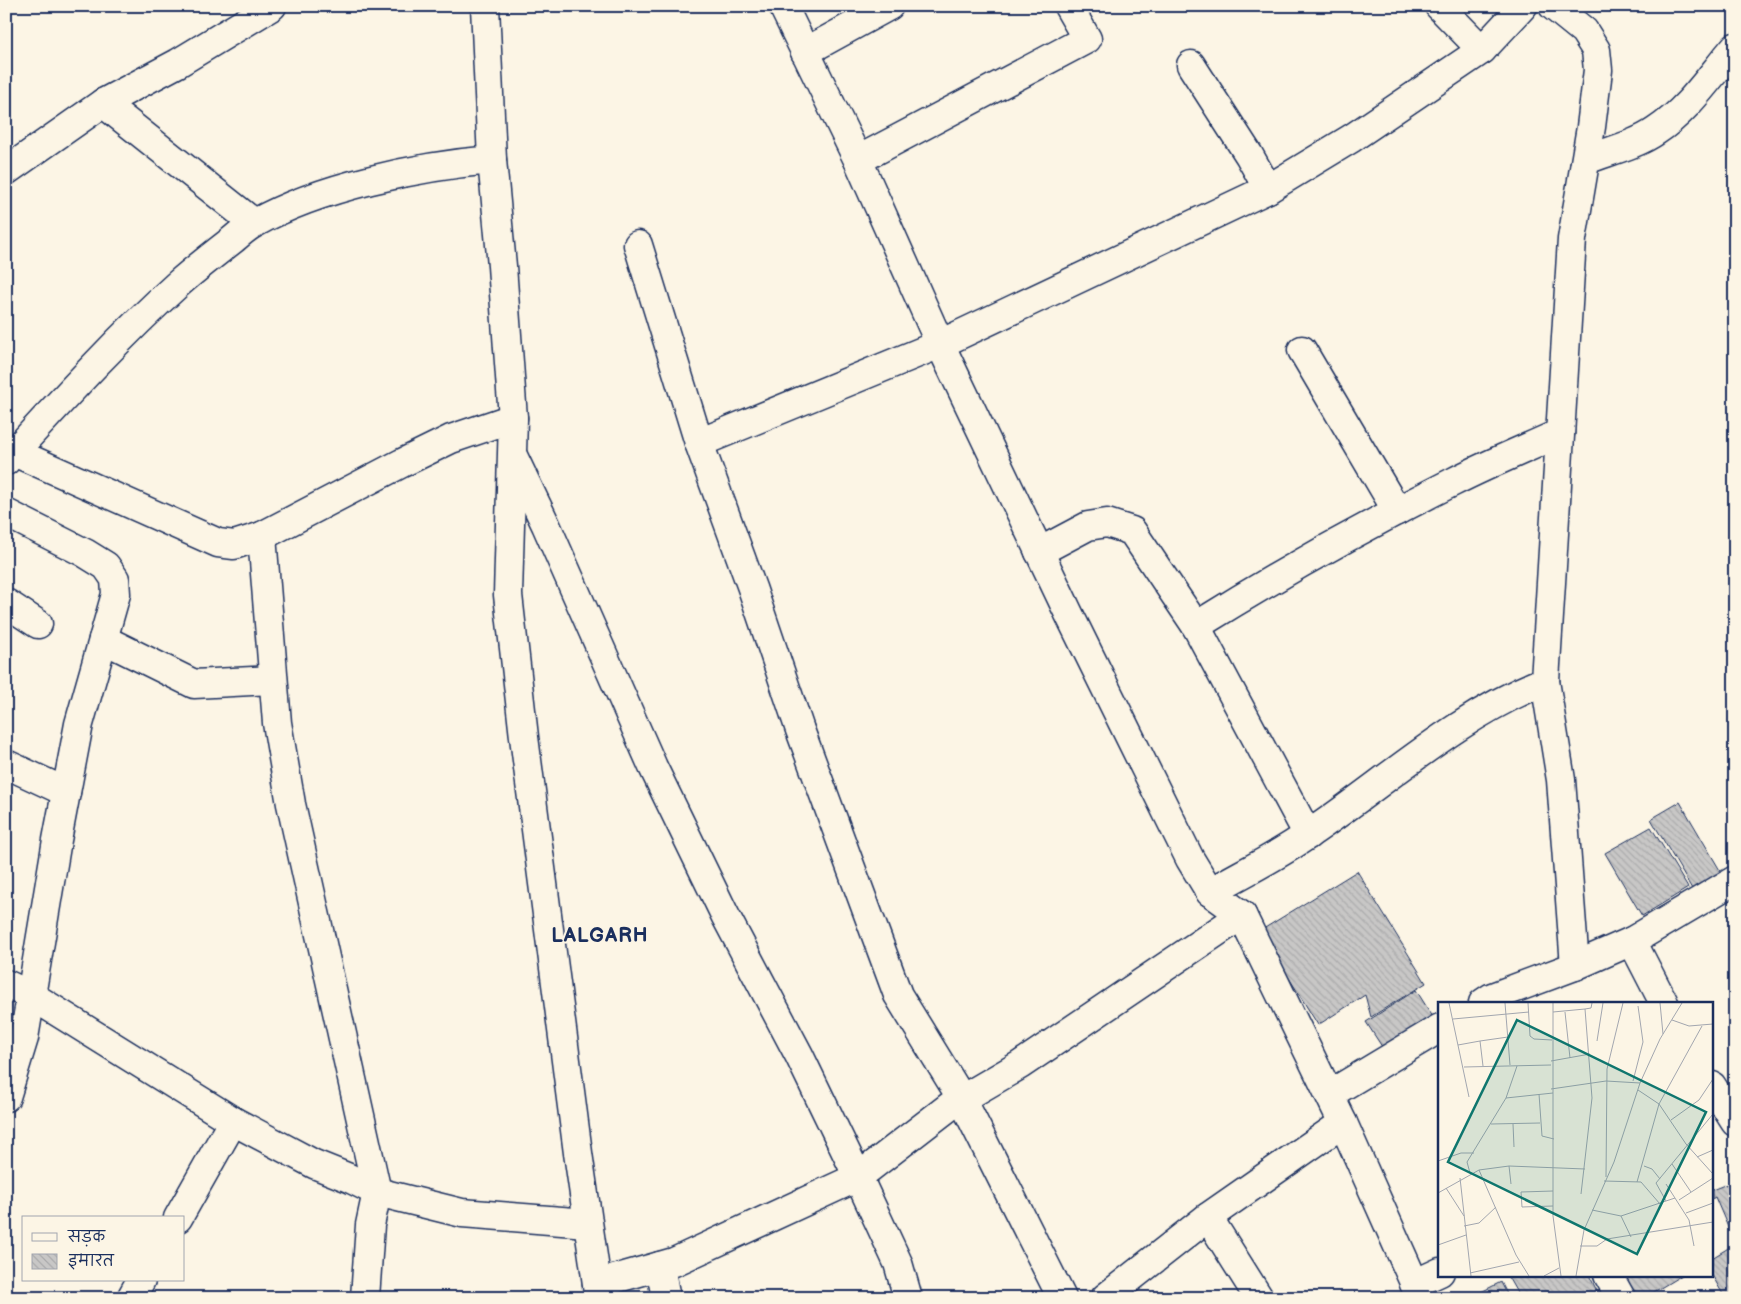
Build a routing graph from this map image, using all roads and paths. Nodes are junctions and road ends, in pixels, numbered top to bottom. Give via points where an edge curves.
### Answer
1 (272, 6) edge
2 (485, 6) edge
3 (783, 6) edge
4 (889, 6) edge
5 (1068, 6) edge
6 (1439, 6) edge
7 (1523, 6) edge
8 (1553, 6) edge
9 (1735, 47) edge
10 (1482, 50) junction
11 (805, 52) junction
12 (1191, 65) dead end
13 (104, 103) junction
14 (492, 160) junction
15 (858, 160) junction
16 (1586, 160) junction
17 (6, 171) edge
18 (1268, 188) junction
19 (254, 223) junction
20 (638, 245) dead end
21 (940, 344) junction
22 (1302, 350) dead end
23 (513, 418) junction
24 (1560, 433) junction
25 (699, 443) junction
26 (513, 454) junction
27 (10, 457) edge
28 (1397, 511) junction
29 (6, 513) edge
30 (262, 536) junction
31 (1039, 552) junction
32 (6, 603) edge
33 (38, 624) dead end
34 (1196, 626) junction
35 (103, 639) junction
36 (273, 680) junction
37 (1545, 681) junction
38 (6, 764) edge
39 (66, 792) junction
40 (1308, 835) junction
41 (1735, 880) edge
42 (1210, 892) junction
43 (1242, 915) junction
44 (1632, 940) junction
45 (1575, 966) junction
46 (6, 984) edge
47 (32, 996) junction
48 (1484, 1002) edge
49 (1663, 1002) edge
50 (1438, 1029) edge
51 (1714, 1089) edge
52 (1330, 1094) junction
53 (6, 1097) edge
54 (962, 1100) junction
55 (233, 1121) junction
56 (1735, 1122) edge
57 (1343, 1124) junction
58 (858, 1177) junction
59 (377, 1192) junction
60 (179, 1216) edge
61 (1208, 1217) junction
62 (587, 1223) junction
63 (660, 1266) junction
64 (1438, 1274) edge
65 (1609, 1276) edge
66 (140, 1282) edge
67 (598, 1291) edge
68 (1418, 1291) edge
69 (131, 1298) edge
70 (365, 1298) edge
71 (666, 1298) edge
72 (908, 1298) edge
73 (1062, 1298) edge
74 (1105, 1298) edge
75 (1259, 1298) edge
76 (1621, 1298) edge

1 - 13 street
2 - 14 street
3 - 11 street
4 - 11 street
5 - 15 street via 1086,39
6 - 10 street
7 - 10 street
8 - 16 street via 1584,31 1596,50 1596,94
9 - 16 street via 1678,113 1656,132
10 - 18 street via 1352,138
11 - 15 street
12 - 18 street
13 - 17 street
13 - 19 street
14 - 19 street via 458,163 342,188 292,205
14 - 23 street
15 - 21 street
16 - 24 street via 1572,239
18 - 21 street
19 - 27 street via 143,316
20 - 25 street
21 - 25 street
21 - 31 street
22 - 28 street
23 - 26 street
23 - 30 street via 443,443
24 - 28 street
24 - 37 street
25 - 54 street via 898,995
26 - 58 street via 653,767
26 - 62 street via 508,595
27 - 30 street via 218,543 234,545
28 - 34 street via 1302,562
29 - 35 street via 106,566 114,579 116,594
30 - 36 street
31 - 34 street via 1088,526 1107,522 1132,531
31 - 42 street via 1190,859
32 - 33 street
34 - 40 street
35 - 36 street via 194,684
35 - 39 street via 79,724
36 - 59 street via 291,804
37 - 40 street via 1516,693 1464,724
37 - 45 street via 1561,780
38 - 39 street
39 - 47 street
40 - 42 street
41 - 44 street
42 - 43 street
43 - 52 street
43 - 54 street via 1020,1065
44 - 45 street
44 - 49 street
45 - 48 street
46 - 47 street
47 - 53 street via 24,1038
47 - 55 street
50 - 52 street
51 - 56 street
52 - 57 street
54 - 58 street
54 - 73 street
55 - 59 street via 314,1164
55 - 60 street
57 - 61 street
57 - 68 street
58 - 63 street
58 - 72 street via 898,1263
59 - 62 street via 462,1213
59 - 70 street via 370,1225
61 - 74 street
61 - 75 street
62 - 67 street
63 - 67 street
63 - 71 street
64 - 68 street
65 - 76 street
66 - 69 street

